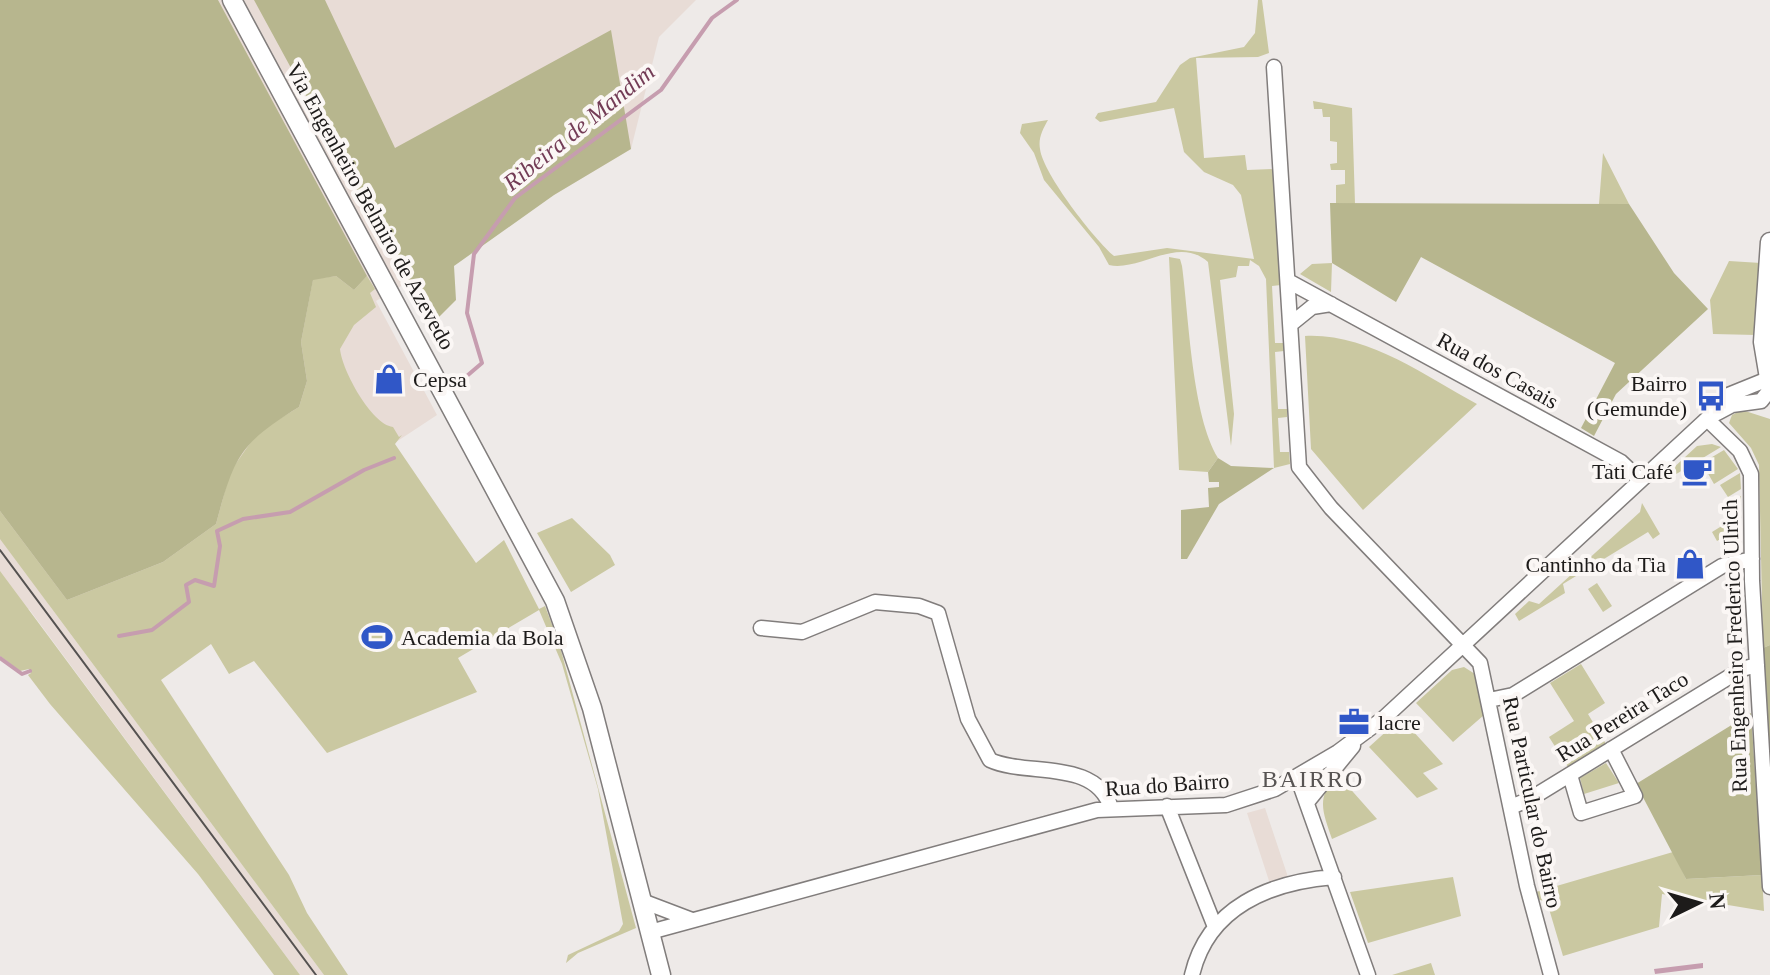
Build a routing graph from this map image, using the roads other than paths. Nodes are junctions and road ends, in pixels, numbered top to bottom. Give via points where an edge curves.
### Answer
1 (232, 0) edge
2 (1274, 67) dead end
3 (1770, 242) edge
4 (1288, 281) junction
5 (1331, 304) junction
6 (1291, 324) junction
7 (1769, 384) edge
8 (1744, 403) junction
9 (1770, 412) edge
10 (1707, 419) junction
11 (1640, 480) junction
12 (1752, 559) junction
13 (761, 628) dead end
14 (1462, 645) junction
15 (1757, 665) junction
16 (1489, 700) junction
17 (1359, 737) junction
18 (1611, 749) junction
19 (1570, 775) junction
20 (1297, 776) junction
21 (1308, 801) junction
22 (1167, 806) junction
23 (1511, 807) junction
24 (1111, 808) junction
25 (1334, 877) junction
26 (1770, 887) edge
27 (642, 901) junction
28 (692, 921) junction
29 (1215, 927) junction
30 (650, 932) junction
31 (661, 975) edge
32 (1192, 975) edge
33 (1368, 975) edge
34 (1551, 975) edge

1 - 27 main road, Via Engenheiro Belmiro de Azevedo via 555,601 585,684
2 - 4 street
3 - 7 main road via 1763,332
4 - 5 street, Rua dos Casais
4 - 6 street, Rua Particular do Bairro
5 - 6 street via 1312,307
5 - 11 street, Rua dos Casais via 1621,462
6 - 14 street, Rua Particular do Bairro via 1302,473
7 - 8 street, Rua do Bairro via 1761,401
7 - 10 street, Rua do Bairro via 1726,396
8 - 9 street
8 - 10 street, Rua do Bairro
10 - 11 street, Rua do Bairro
10 - 12 street, Rua Engenheiro Frederico Ulrich via 1749,466
11 - 14 street, Rua do Bairro
12 - 15 street, Rua Engenheiro Frederico Ulrich
12 - 16 street via 1722,566 1513,695
13 - 24 street via 802,632 875,602 938,613 968,719 990,760 1074,774 1091,782
14 - 16 street, Rua Particular do Bairro via 1480,663
14 - 17 street, Rua do Bairro
15 - 18 street, Rua Pereira Taco via 1745,667
15 - 26 street, Rua Engenheiro Frederico Ulrich
16 - 23 street, Rua Particular do Bairro
17 - 20 street, Rua do Bairro
17 - 21 street
18 - 19 street, Rua Pereira Taco
18 - 19 street via 1635,796 1581,813
19 - 23 street, Rua Pereira Taco
20 - 21 street
20 - 22 street, Rua do Bairro via 1233,803
21 - 25 street
22 - 24 street, Rua do Bairro
22 - 29 street
23 - 34 street, Rua Particular do Bairro
24 - 28 street, Rua do Bairro
25 - 29 street via 1263,891
25 - 33 street
27 - 28 street
27 - 30 main road, Via Engenheiro Belmiro de Azevedo
28 - 30 street, Rua do Bairro
29 - 32 street via 1207,934
30 - 31 main road, Via Engenheiro Belmiro de Azevedo

